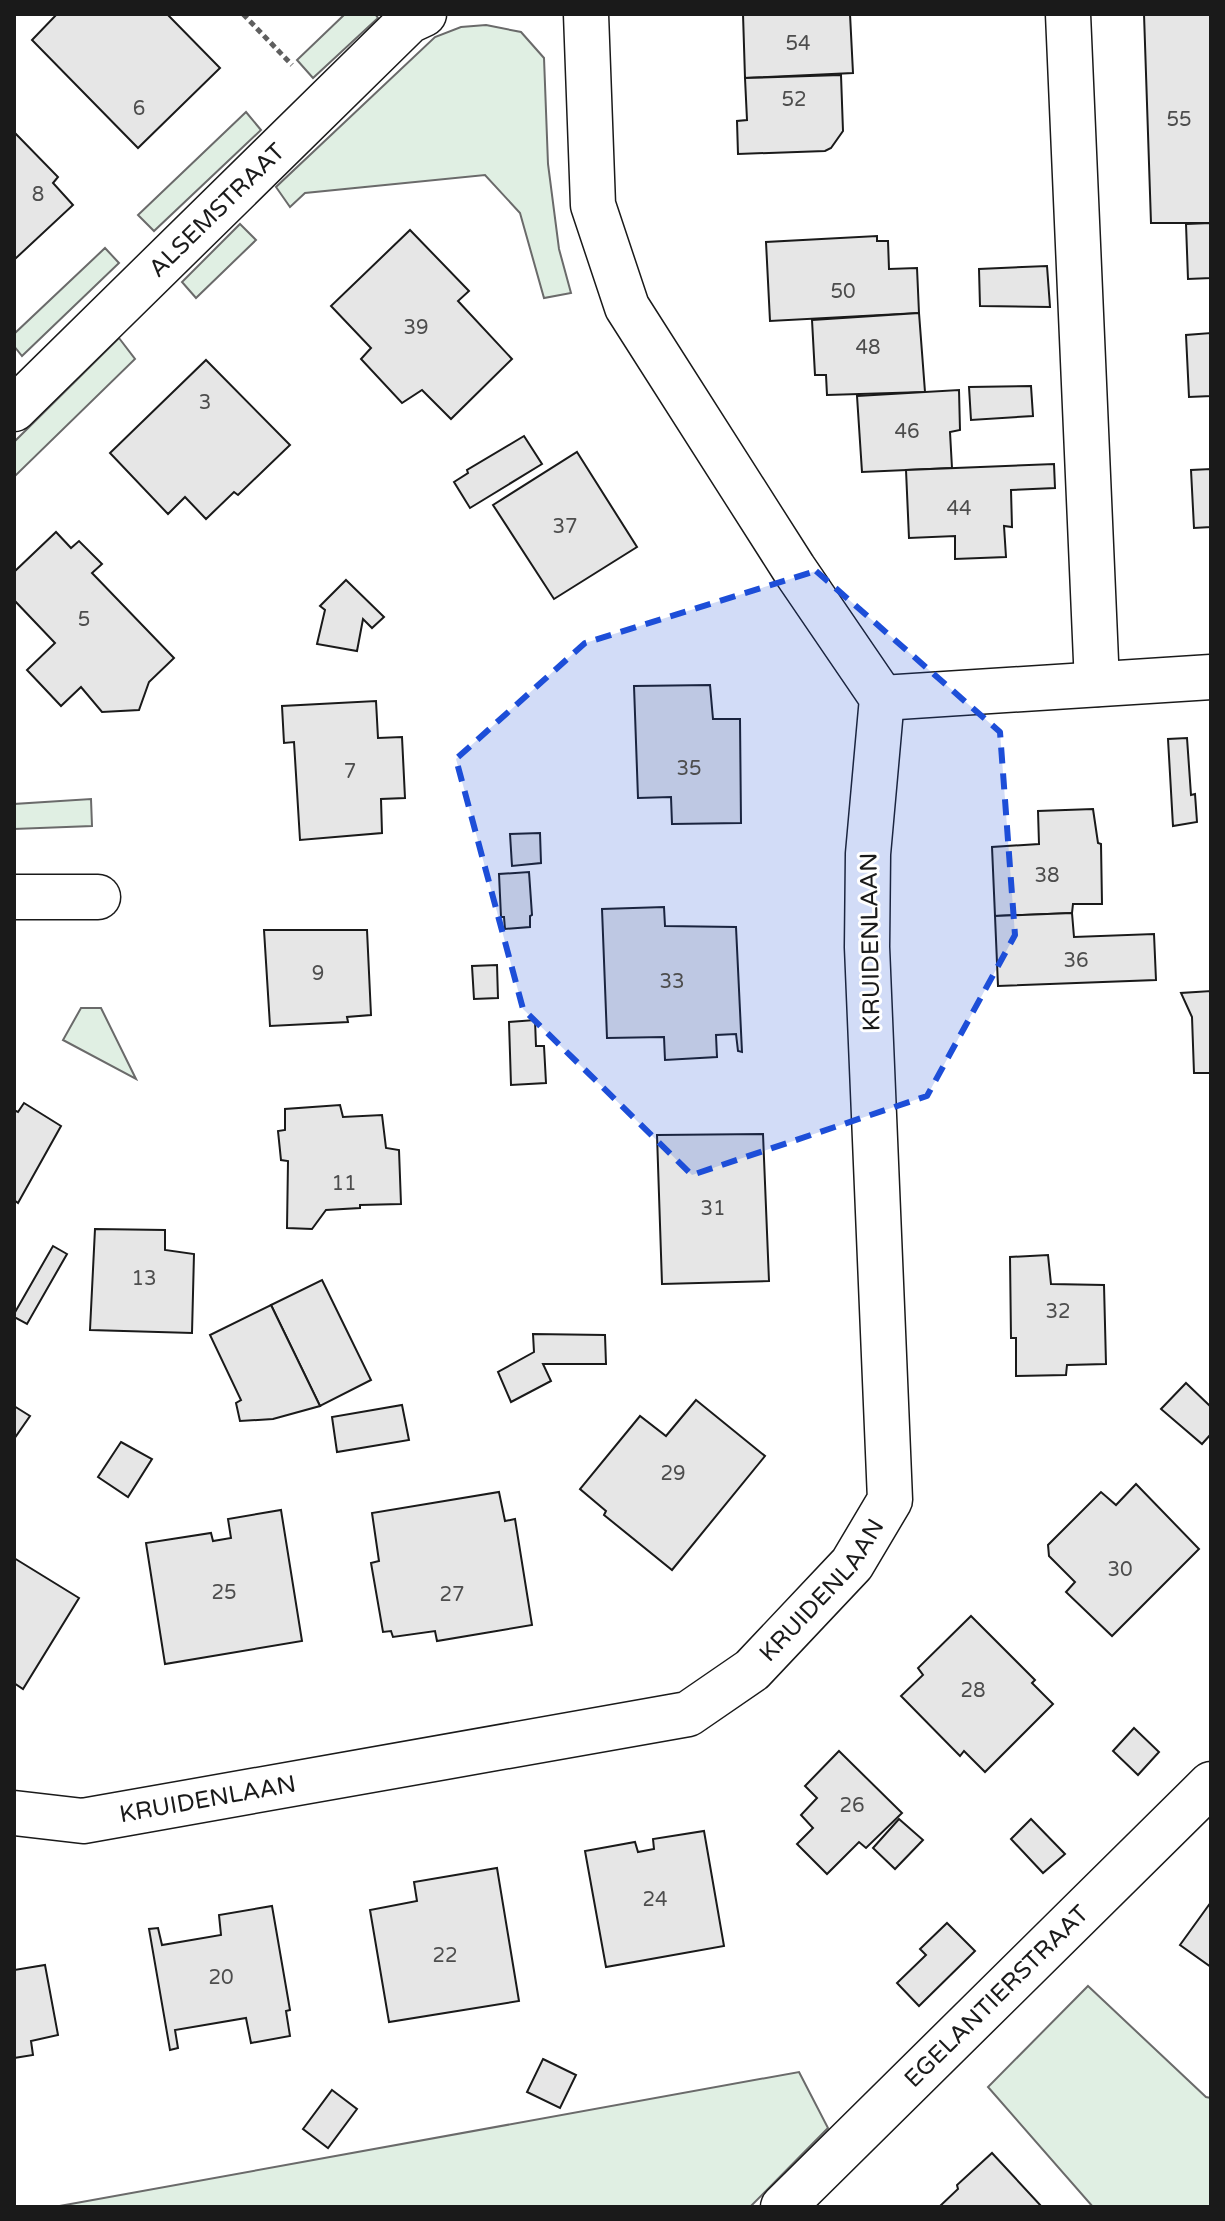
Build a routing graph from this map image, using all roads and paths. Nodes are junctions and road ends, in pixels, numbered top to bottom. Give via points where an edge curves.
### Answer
1 (243, 14) edge
2 (424, 14) edge
3 (586, 14) edge
4 (1068, 14) edge
5 (301, 74) dead end
6 (14, 409) edge
7 (1211, 677) edge
8 (1097, 684) junction
9 (882, 698) junction
10 (14, 897) edge
11 (98, 897) dead end
12 (1211, 1784) edge
13 (14, 1813) edge
14 (783, 2207) edge

1 - 5 path
2 - 6 street, ALSEMSTRAAT via 409,21
3 - 9 street via 593,205 627,307
4 - 8 street
7 - 8 street
8 - 9 street
9 - 13 street, KRUIDENLAAN via 868,854 867,947 890,1500 852,1564 752,1670 688,1714 83,1821
10 - 11 street
12 - 14 street, EGELANTIERSTRAAT

